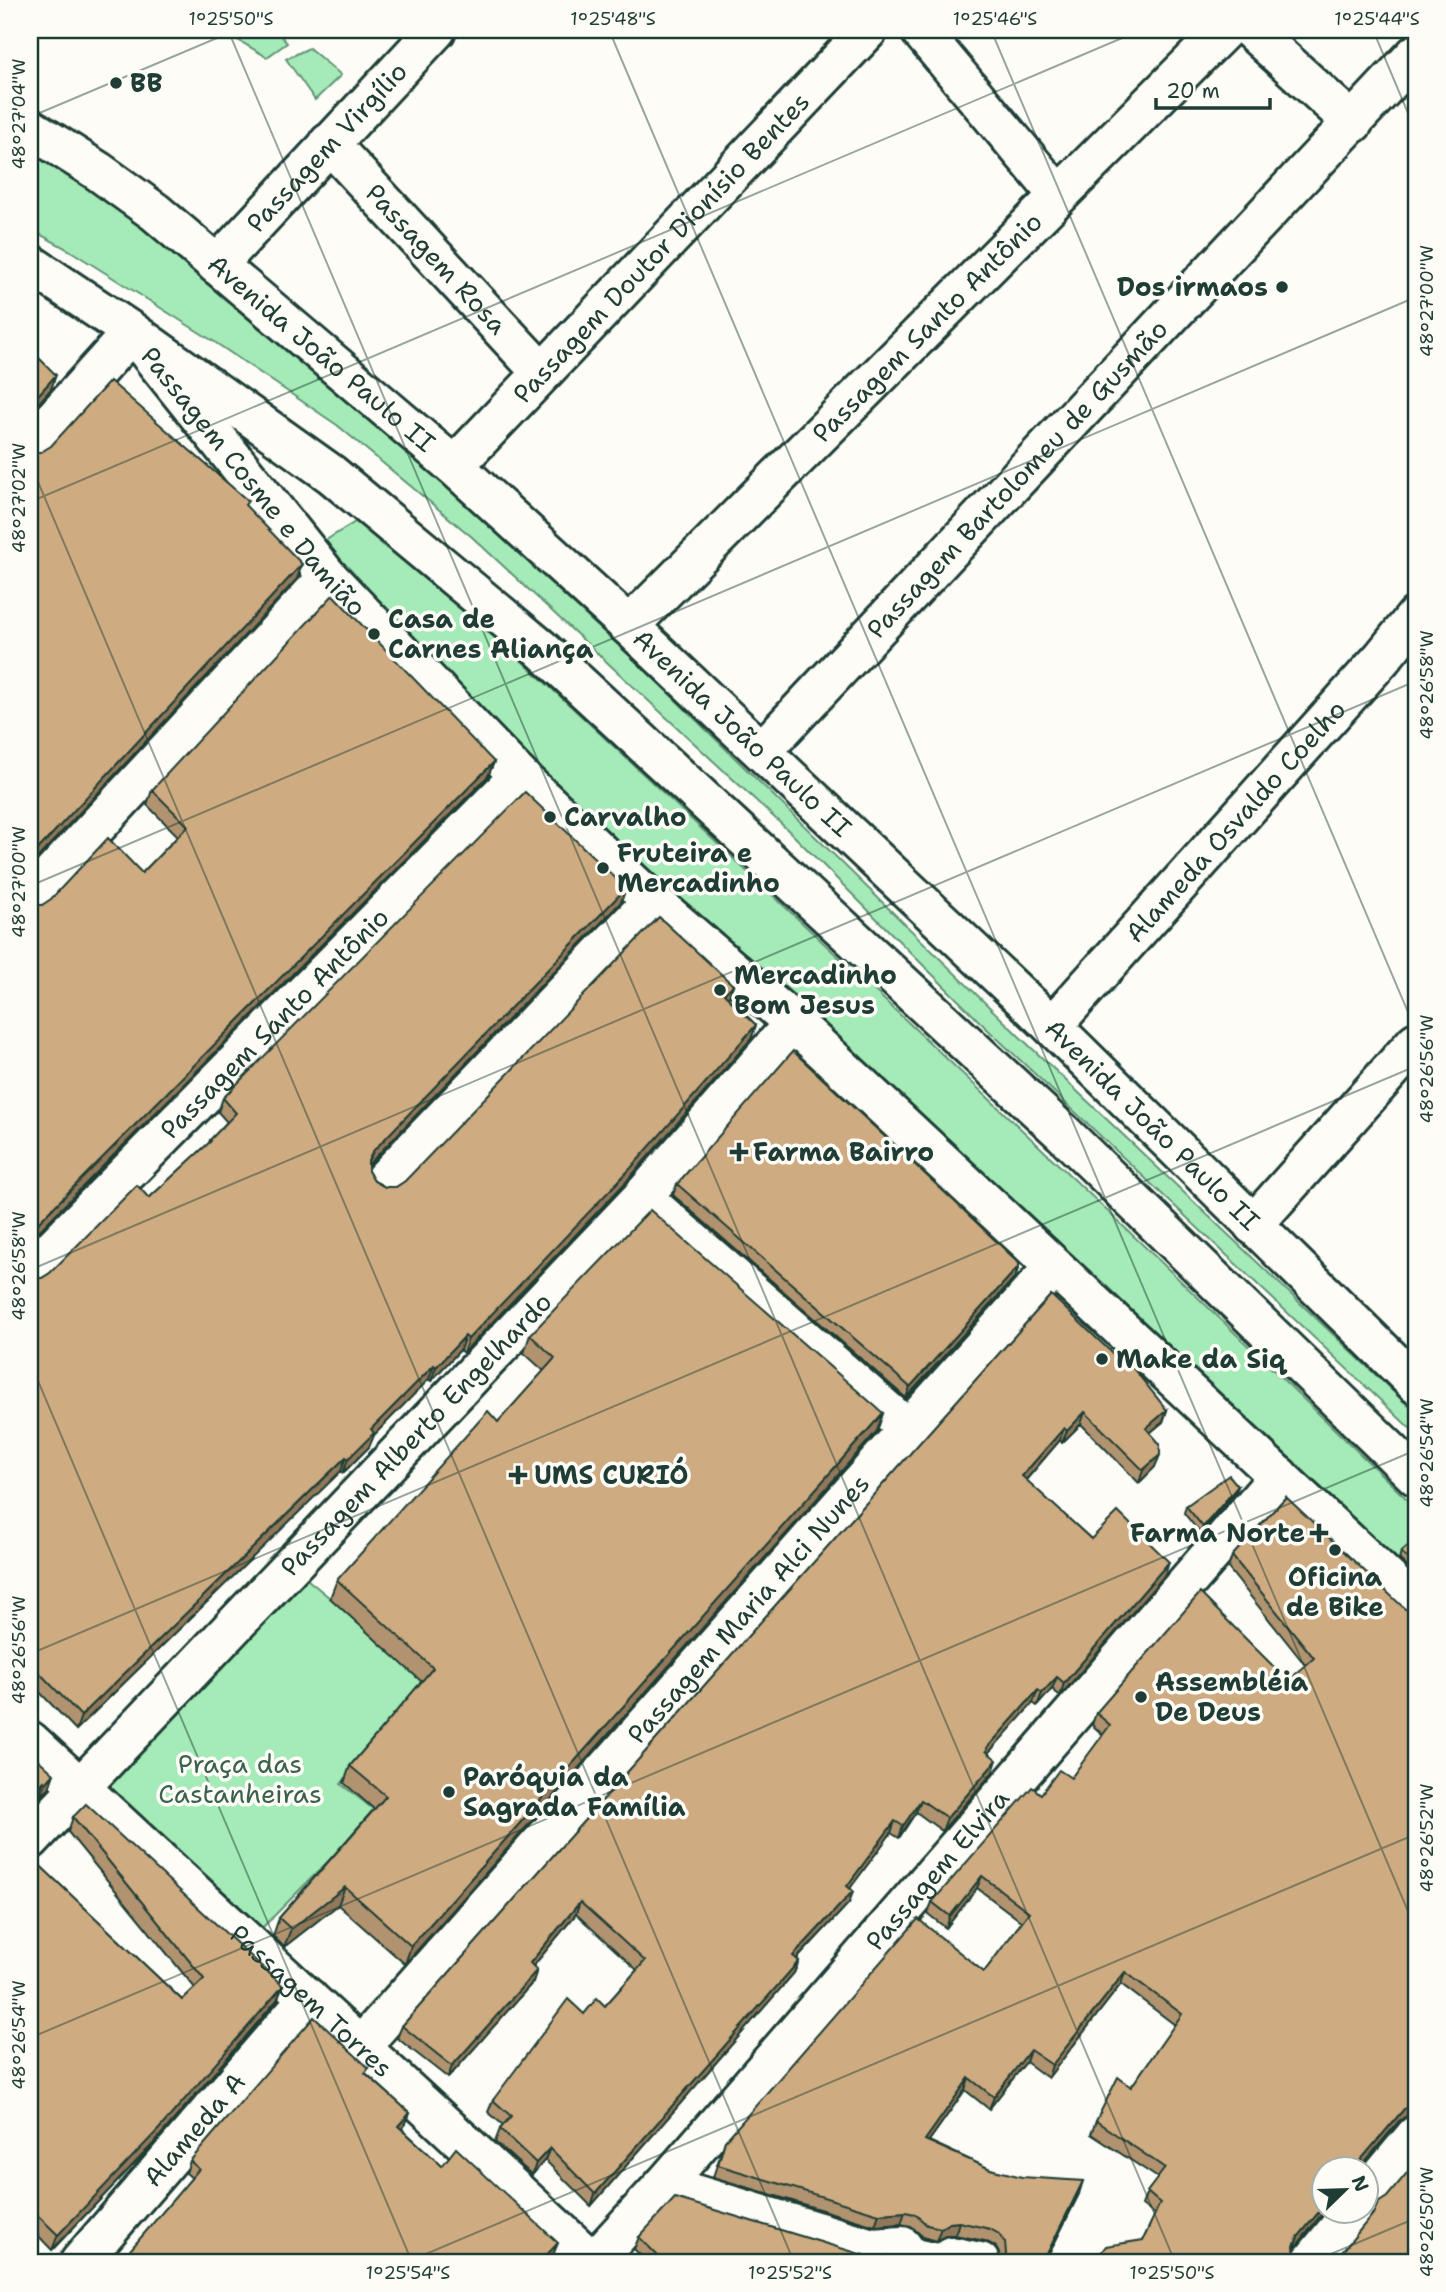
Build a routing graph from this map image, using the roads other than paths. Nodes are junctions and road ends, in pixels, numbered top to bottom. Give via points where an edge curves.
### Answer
1 (436, 30) edge
2 (868, 30) edge
3 (920, 30) edge
4 (1251, 30) edge
5 (1200, 38) edge
6 (1416, 54) edge
7 (1353, 123) junction
8 (30, 128) edge
9 (329, 143) junction
10 (1058, 195) junction
11 (30, 264) edge
12 (217, 265) junction
13 (132, 332) junction
14 (542, 373) junction
15 (30, 445) edge
16 (454, 466) junction
17 (328, 577) junction
18 (1416, 616) edge
19 (629, 626) junction
20 (762, 751) junction
21 (519, 776) junction
22 (30, 898) edge
23 (652, 901) junction
24 (794, 1023) junction
25 (1052, 1026) junction
26 (1416, 1042) edge
27 (384, 1180) dead end
28 (642, 1197) junction
29 (1253, 1225) junction
30 (1054, 1267) junction
31 (30, 1271) edge
32 (1412, 1371) edge
33 (908, 1429) junction
34 (1279, 1476) junction
35 (1416, 1476) edge
36 (1416, 1605) edge
37 (30, 1741) edge
38 (80, 1787) junction
39 (30, 1840) edge
40 (308, 1998) junction
41 (361, 2046) junction
42 (1416, 2135) edge
43 (1380, 2178) edge
44 (664, 2185) junction
45 (1340, 2226) edge
46 (80, 2262) edge
47 (593, 2262) edge
48 (932, 2262) edge
49 (950, 2262) edge
50 (980, 2262) edge
51 (1311, 2262) edge

1 - 9 street, Passagem Virgílio
2 - 14 street, Passagem Doutor Dionísio Bentes
3 - 10 street
4 - 7 street
5 - 10 street, Passagem Santo Antônio
6 - 7 street, Passagem Bartolomeu de Gusmão
7 - 20 street, Passagem Bartolomeu de Gusmão
8 - 12 street, Avenida João Paulo II via 146,205
9 - 12 street, Passagem Virgílio
9 - 14 street, Passagem Rosa
10 - 19 street, Passagem Santo Antônio
11 - 13 street
12 - 16 street, Avenida João Paulo II
13 - 15 street
13 - 17 street, Passagem Cosme e Damião
13 - 35 street via 331,474 539,647 1063,1133
14 - 16 street, Passagem Doutor Dionísio Bentes
16 - 19 street, Avenida João Paulo II
17 - 21 street, Passagem Cosme e Damião
17 - 22 street
18 - 25 street, Alameda Osvaldo Coelho
19 - 20 street, Avenida João Paulo II
20 - 25 street, Avenida João Paulo II
21 - 23 street, Passagem Cosme e Damião
21 - 31 street, Passagem Santo Antônio
23 - 24 street, Passagem Cosme e Damião
23 - 27 street
24 - 28 street, Passagem Alberto Engelhardo
24 - 30 street, Passagem Cosme e Damião
25 - 29 street, Avenida João Paulo II
26 - 29 street
28 - 33 street
28 - 38 street, Passagem Alberto Engelhardo
29 - 32 street, Avenida João Paulo II
30 - 33 street, Passagem Maria Alci Nunes
30 - 34 street, Passagem Cosme e Damião
33 - 41 street, Passagem Maria Alci Nunes
34 - 36 street, Passagem Cosme e Damião
34 - 44 street, Passagem Elvira
37 - 38 street, Passagem Torres
38 - 39 street, Passagem Alberto Engelhardo
38 - 40 street, Passagem Torres
40 - 41 street, Passagem Torres
40 - 46 street, Alameda A
41 - 47 street, Passagem Torres
42 - 43 street
44 - 47 street, Passagem Elvira
44 - 48 street via 872,2248 902,2246 911,2257
45 - 51 street
49 - 50 street via 951,2256

